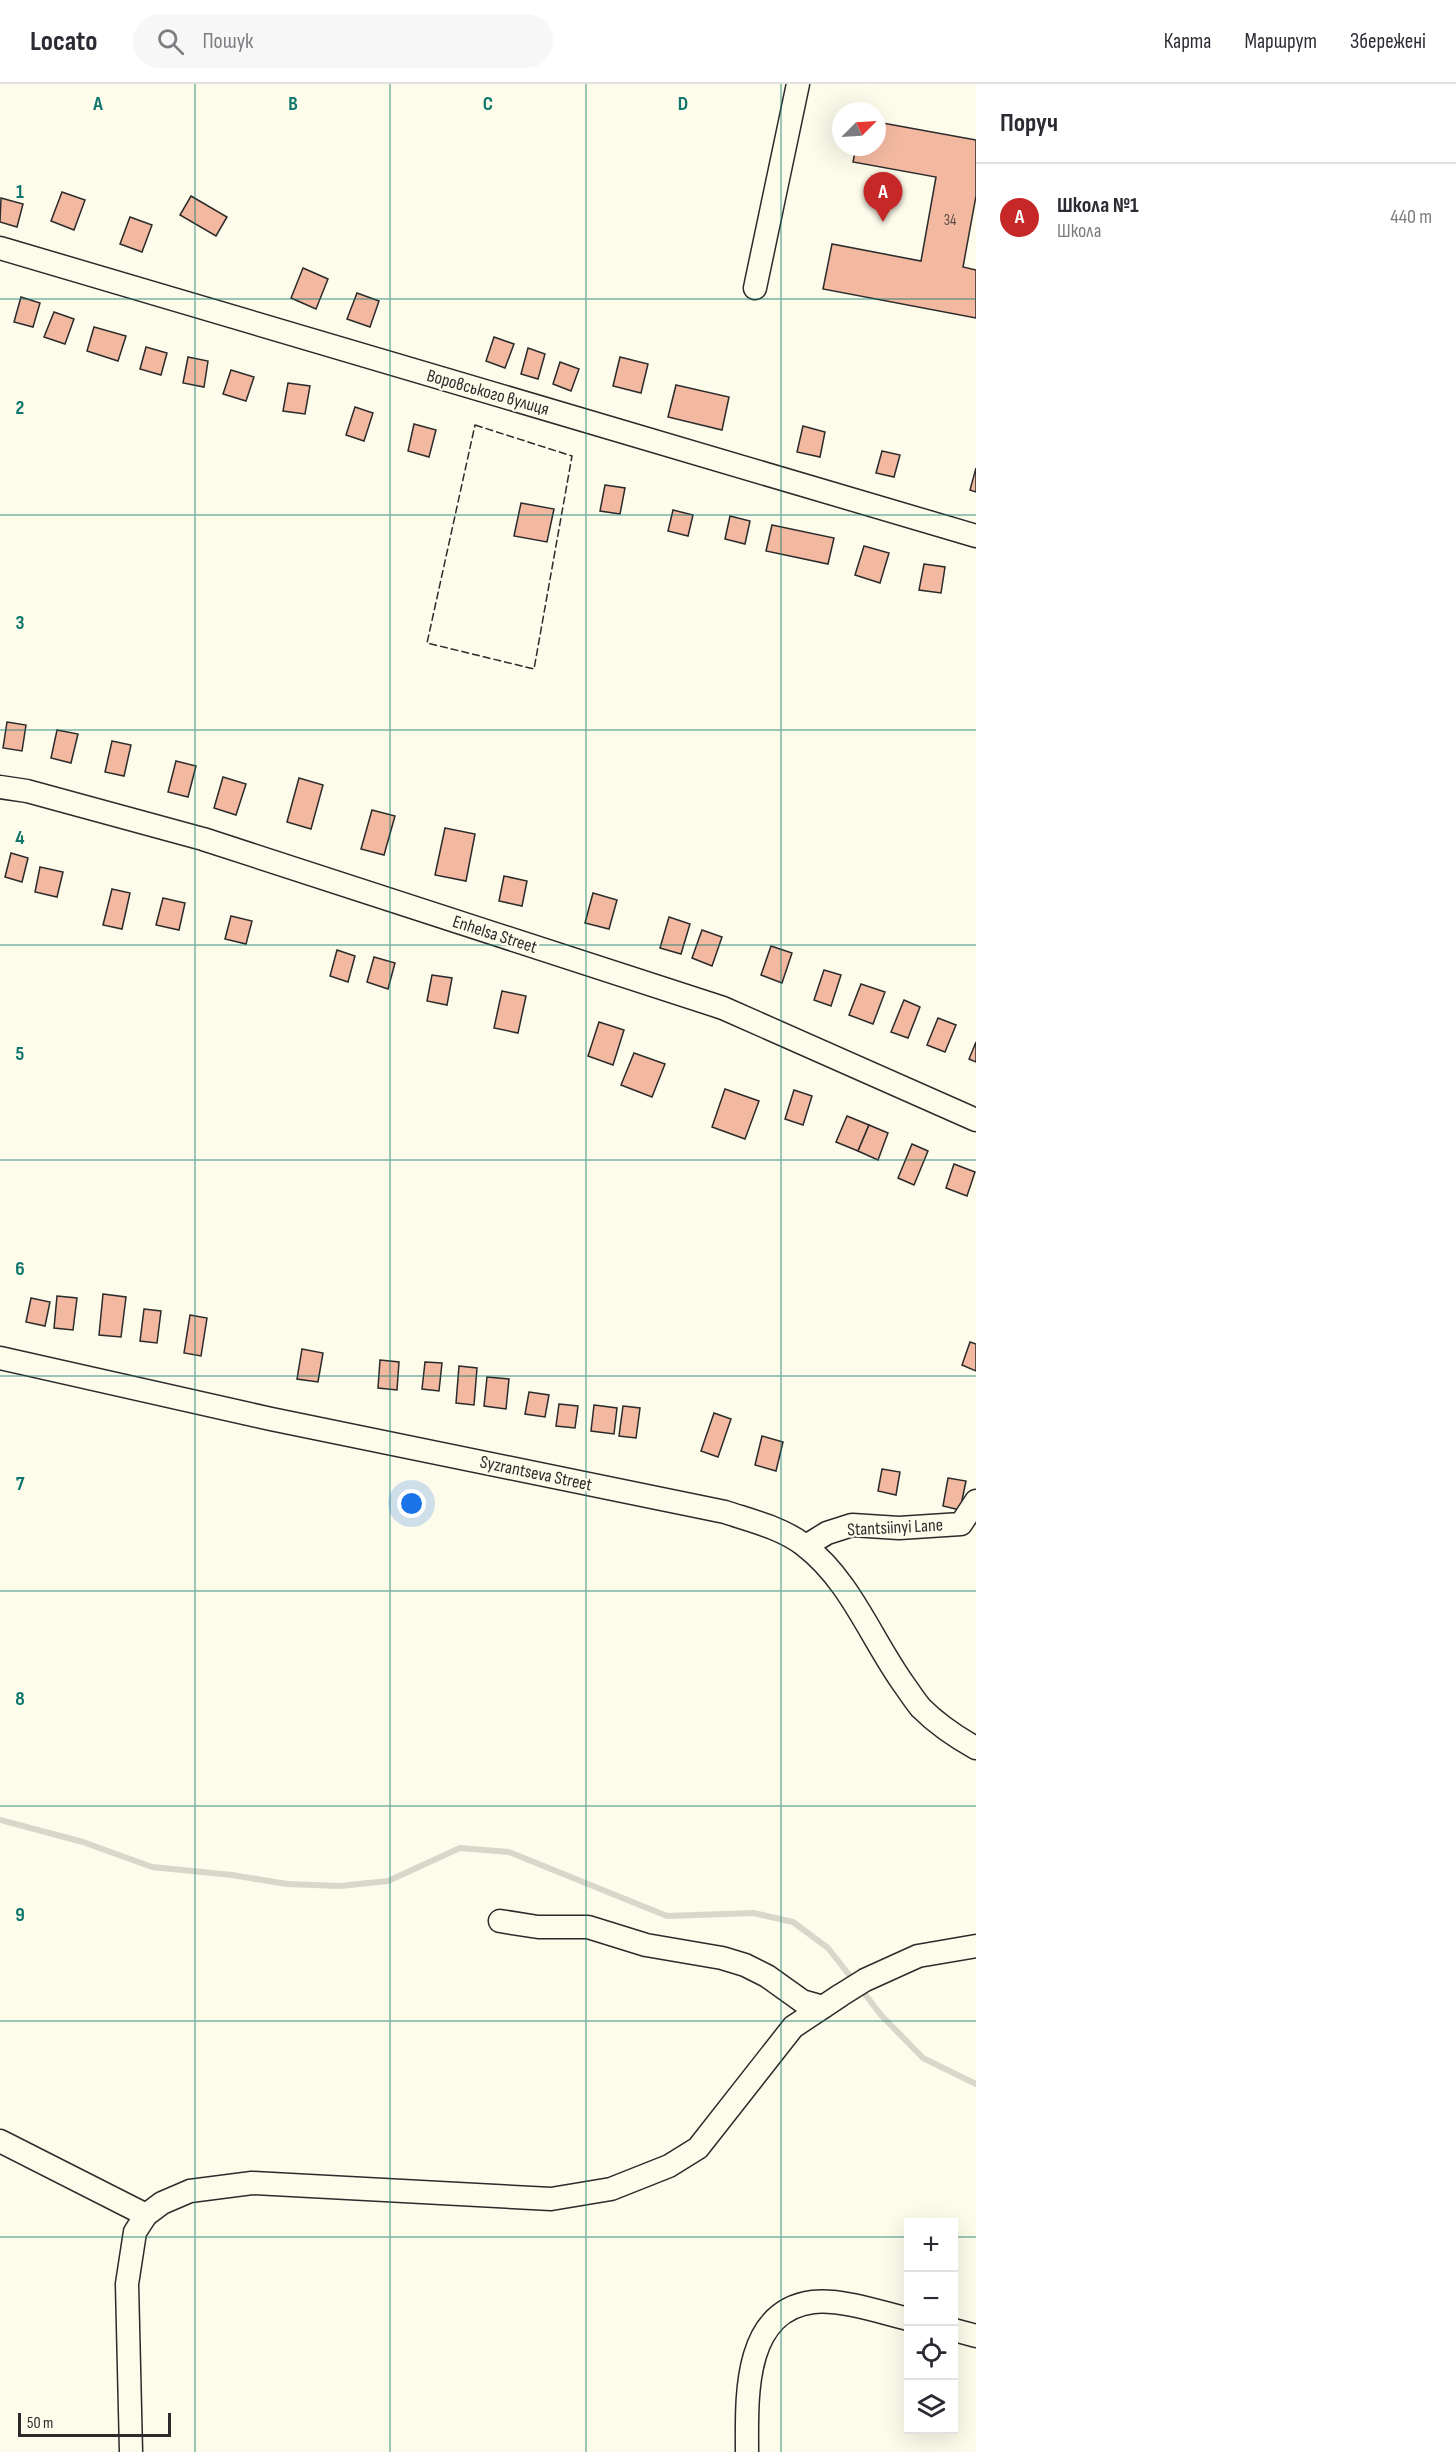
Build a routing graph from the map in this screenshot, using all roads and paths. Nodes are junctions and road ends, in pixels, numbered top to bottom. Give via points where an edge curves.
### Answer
1 (798, 84) edge
2 (0, 248) edge
3 (755, 288) dead end
4 (976, 536) edge
5 (0, 787) edge
6 (976, 1120) edge
7 (0, 1358) edge
8 (976, 1501) edge
9 (806, 1546) junction
10 (976, 1748) edge
11 (500, 1921) dead end
12 (976, 1946) edge
13 (823, 2007) junction
14 (0, 2141) edge
15 (146, 2215) junction
16 (904, 2318) edge
17 (958, 2331) edge
18 (976, 2336) edge
19 (131, 2452) edge
20 (747, 2452) edge

1 - 3 street
2 - 4 street, Воровського вулиця
5 - 6 street, Enhelsa Street via 203,839 723,1008
7 - 9 street, Syzrantseva Street via 271,1419 725,1512 788,1534
8 - 9 street, Stantsiinyi Lane via 961,1524 899,1528 852,1525 827,1533
9 - 10 street, Syzrantseva Street via 857,1607 891,1667 920,1707 953,1735
11 - 13 street via 538,1927 588,1927 646,1945 722,1958 745,1965 796,1997
12 - 13 street via 918,1956 865,1980
13 - 15 street via 793,2027 698,2148 669,2166 611,2189 551,2199 252,2183 190,2191
14 - 15 street
15 - 19 street via 135,2232 127,2283
16 - 20 street via 850,2305 813,2302 786,2311 770,2324 755,2351 747,2399
17 - 18 street

